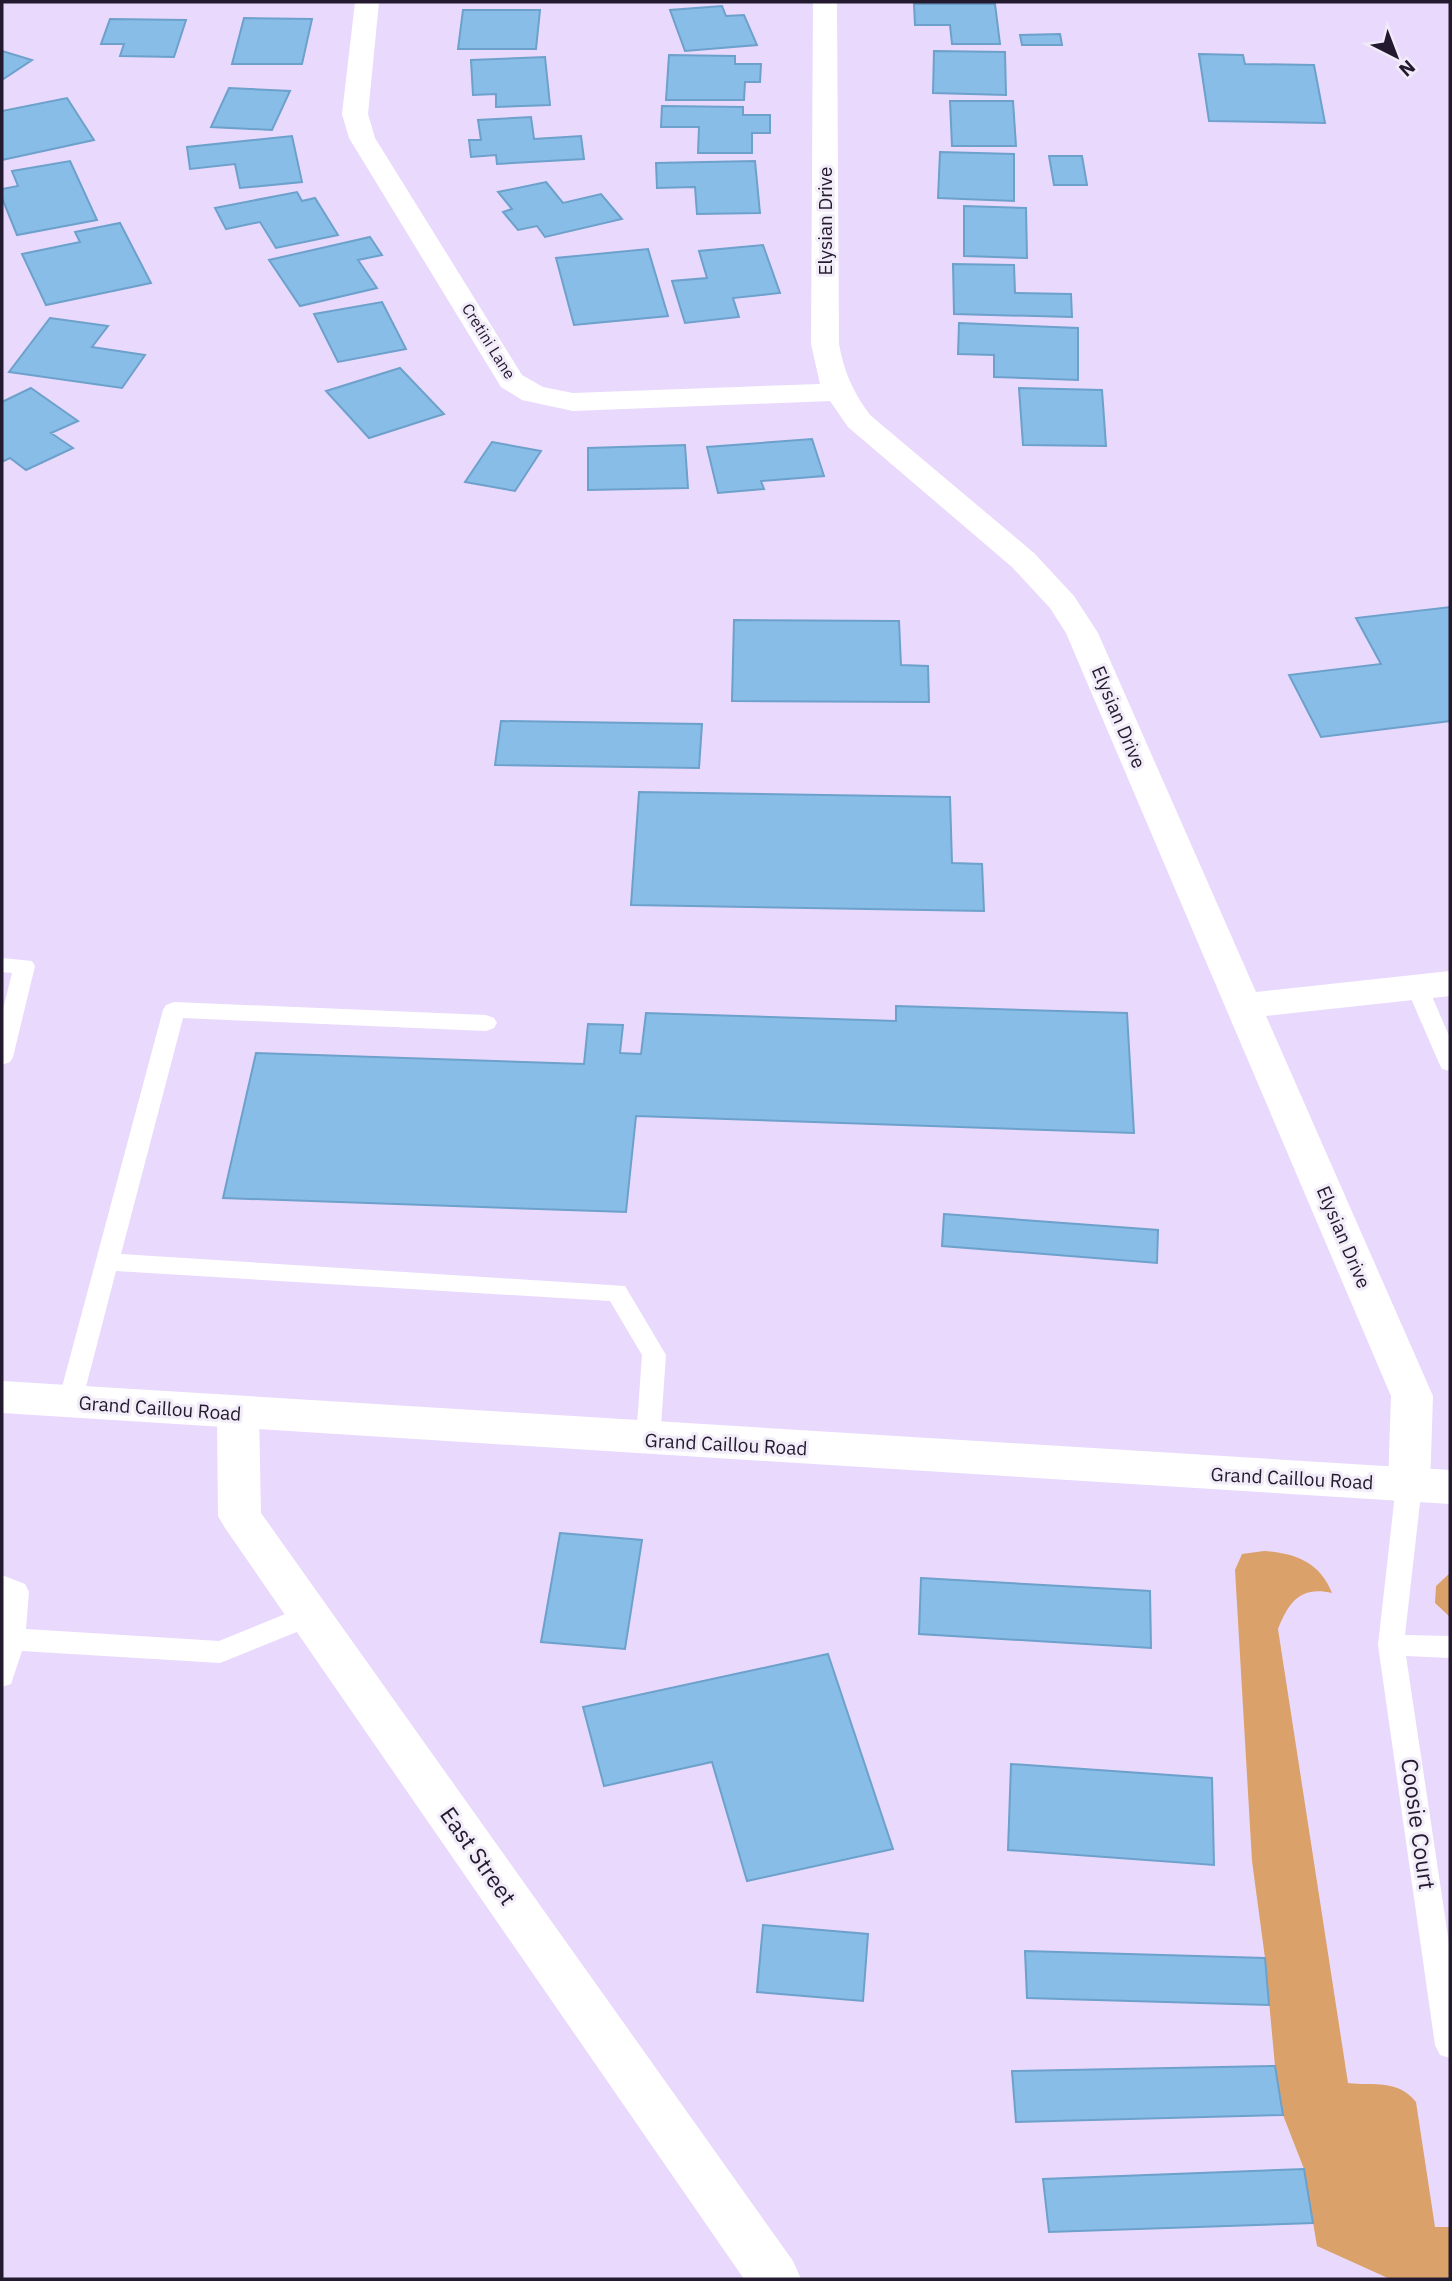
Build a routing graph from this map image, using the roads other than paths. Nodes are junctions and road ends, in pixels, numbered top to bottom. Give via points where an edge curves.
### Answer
1 (367, 2) edge
2 (825, 2) edge
3 (838, 392) junction
4 (2, 965) edge
5 (1434, 985) edge
6 (1244, 1006) junction
7 (486, 1023) dead end
8 (2, 1057) edge
9 (1450, 1063) edge
10 (107, 1262) junction
11 (2, 1397) edge
12 (70, 1402) junction
13 (238, 1414) junction
14 (648, 1439) junction
15 (1409, 1485) junction
16 (1450, 1488) edge
17 (2, 1586) edge
18 (310, 1615) junction
19 (12, 1639) junction
20 (1391, 1645) junction
21 (1450, 1647) edge
22 (2, 1676) edge
23 (1450, 2045) edge
24 (775, 2279) edge

1 - 3 street, Cretini Lane via 355,114 362,138 511,381 522,391 573,402
2 - 3 street, Elysian Drive via 825,344
3 - 6 street, Elysian Drive via 859,421 1023,560 1063,603 1082,632
4 - 8 lane via 24,966
5 - 6 street
5 - 9 lane
6 - 15 street, Elysian Drive via 1412,1396
7 - 10 lane via 174,1010
10 - 12 lane
10 - 14 lane via 617,1292 654,1355
11 - 12 street, Grand Caillou Road
12 - 13 street, Grand Caillou Road
13 - 14 street, Grand Caillou Road
13 - 18 street, East Street via 240,1516
14 - 15 street, Grand Caillou Road
15 - 16 street, Grand Caillou Road
15 - 20 lane, Coosie Court
17 - 19 lane via 16,1592
18 - 19 lane via 220,1652
18 - 24 street, East Street
19 - 22 lane
20 - 21 lane
20 - 23 lane, Coosie Court

